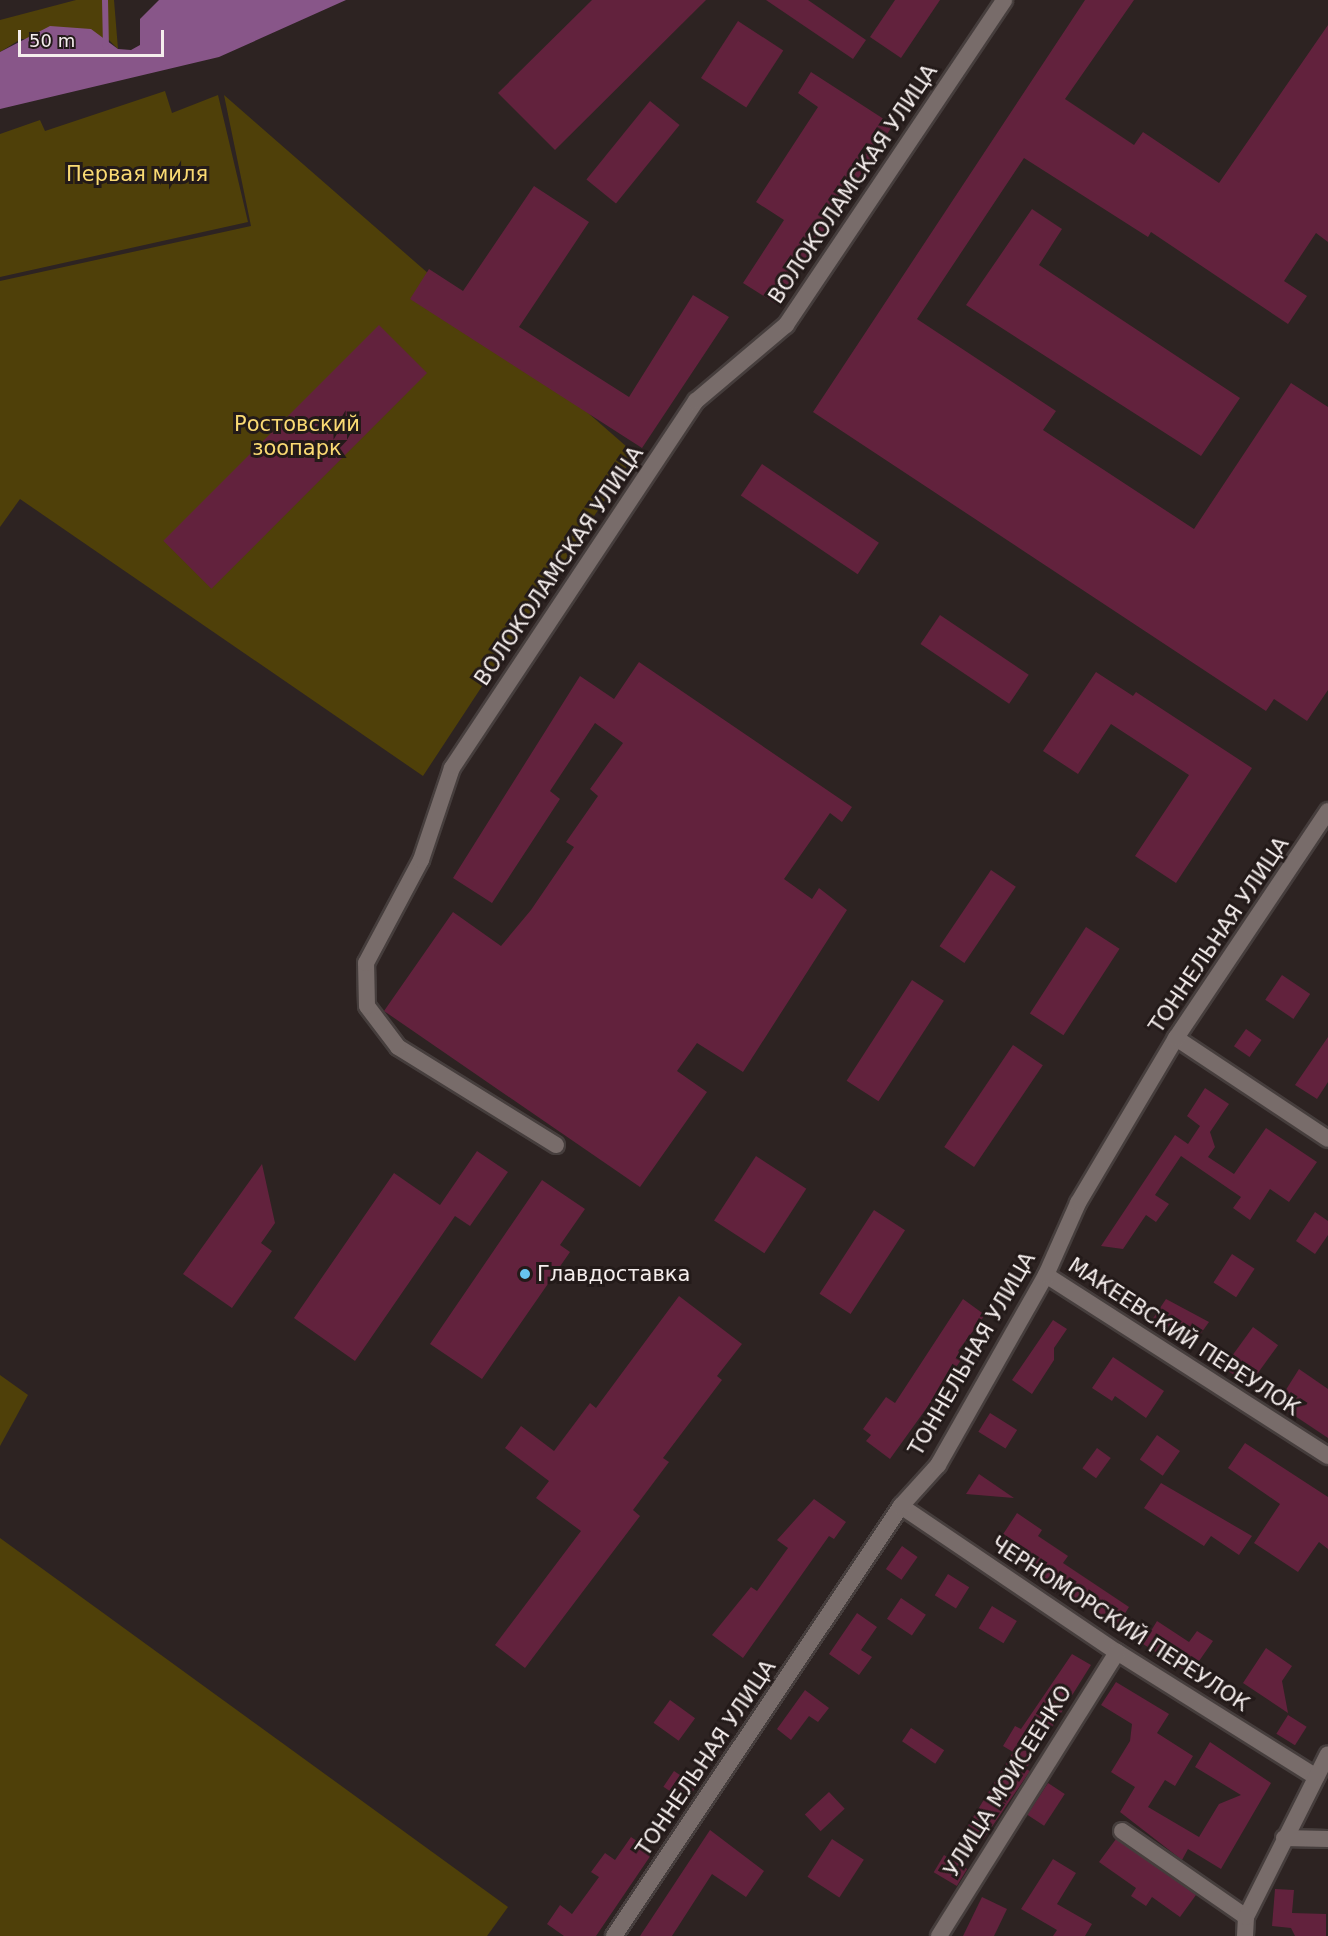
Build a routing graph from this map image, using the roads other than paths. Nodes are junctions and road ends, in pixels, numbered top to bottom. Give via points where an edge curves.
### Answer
1 (1004, 0) edge
2 (1328, 811) edge
3 (1176, 1038) junction
4 (1328, 1139) edge
5 (556, 1145) dead end
6 (1046, 1275) junction
7 (1328, 1456) edge
8 (901, 1506) junction
9 (1117, 1652) junction
10 (1328, 1754) edge
11 (1316, 1778) junction
12 (1122, 1831) dead end
13 (1284, 1838) junction
14 (1328, 1839) edge
15 (1246, 1917) junction
16 (614, 1936) edge
17 (939, 1936) edge
18 (1245, 1936) edge

1 - 5 street, ВОЛОКОЛАМСКАЯ УЛИЦА via 786,325 696,401 452,768 421,860 366,963 367,1006 398,1047
2 - 3 street, ТОННЕЛЬНАЯ УЛИЦА
3 - 4 street
3 - 6 street, ТОННЕЛЬНАЯ УЛИЦА via 1078,1203
6 - 7 street, МАКЕЕВСКИЙ ПЕРЕУЛОК
6 - 8 street, ТОННЕЛЬНАЯ УЛИЦА via 938,1465
8 - 9 street, ЧЕРНОМОРСКИЙ ПЕРЕУЛОК
8 - 16 street, ТОННЕЛЬНАЯ УЛИЦА
9 - 11 street, ЧЕРНОМОРСКИЙ ПЕРЕУЛОК
9 - 17 street, УЛИЦА МОИСЕЕНКО
10 - 11 street
11 - 13 street
12 - 15 street
13 - 14 street
13 - 15 street
15 - 18 street

